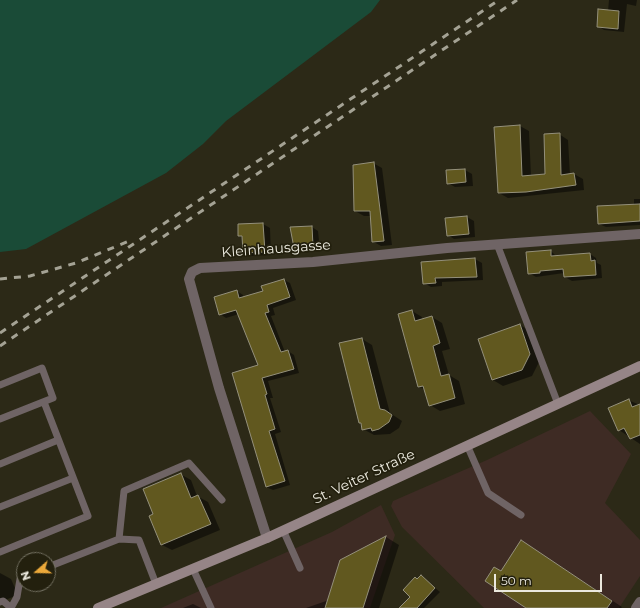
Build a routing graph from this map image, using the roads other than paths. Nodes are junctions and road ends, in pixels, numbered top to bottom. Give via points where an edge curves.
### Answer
1 (640, 234) edge
2 (497, 244) junction
3 (640, 366) edge
4 (0, 385) edge
5 (44, 402) junction
6 (558, 404) junction
7 (0, 419) edge
8 (58, 440) junction
9 (467, 445) junction
10 (0, 464) edge
11 (73, 478) junction
12 (222, 500) dead end
13 (0, 507) edge
14 (521, 515) dead end
15 (283, 530) junction
16 (267, 538) junction
17 (118, 539) junction
18 (0, 552) edge
19 (56, 564) edge
20 (193, 568) junction
21 (300, 568) dead end
22 (156, 584) junction
23 (18, 592) edge
24 (0, 602) edge
25 (640, 602) edge
26 (98, 608) edge
27 (211, 608) edge
28 (636, 608) edge

1 - 2 street, Kleinhausgasse
2 - 6 lane
2 - 16 street, Kleinhausgasse via 314,262 200,268 192,272 189,279 219,388
3 - 6 main road, St. Veiter Straße
4 - 5 lane via 42,368 53,398
5 - 7 lane
5 - 8 lane
6 - 9 main road, St. Veiter Straße
8 - 10 lane
8 - 11 lane
9 - 14 lane via 488,493
9 - 15 main road, St. Veiter Straße
11 - 13 lane
11 - 18 lane via 88,516
12 - 17 lane via 189,463 124,491
15 - 16 main road, St. Veiter Straße
15 - 21 lane
16 - 20 main road, St. Veiter Straße
17 - 19 lane
17 - 22 lane via 139,540
20 - 22 main road, St. Veiter Straße
20 - 27 lane
22 - 26 main road, St. Veiter Straße
23 - 24 lane via 11,608 3,601
25 - 28 street

